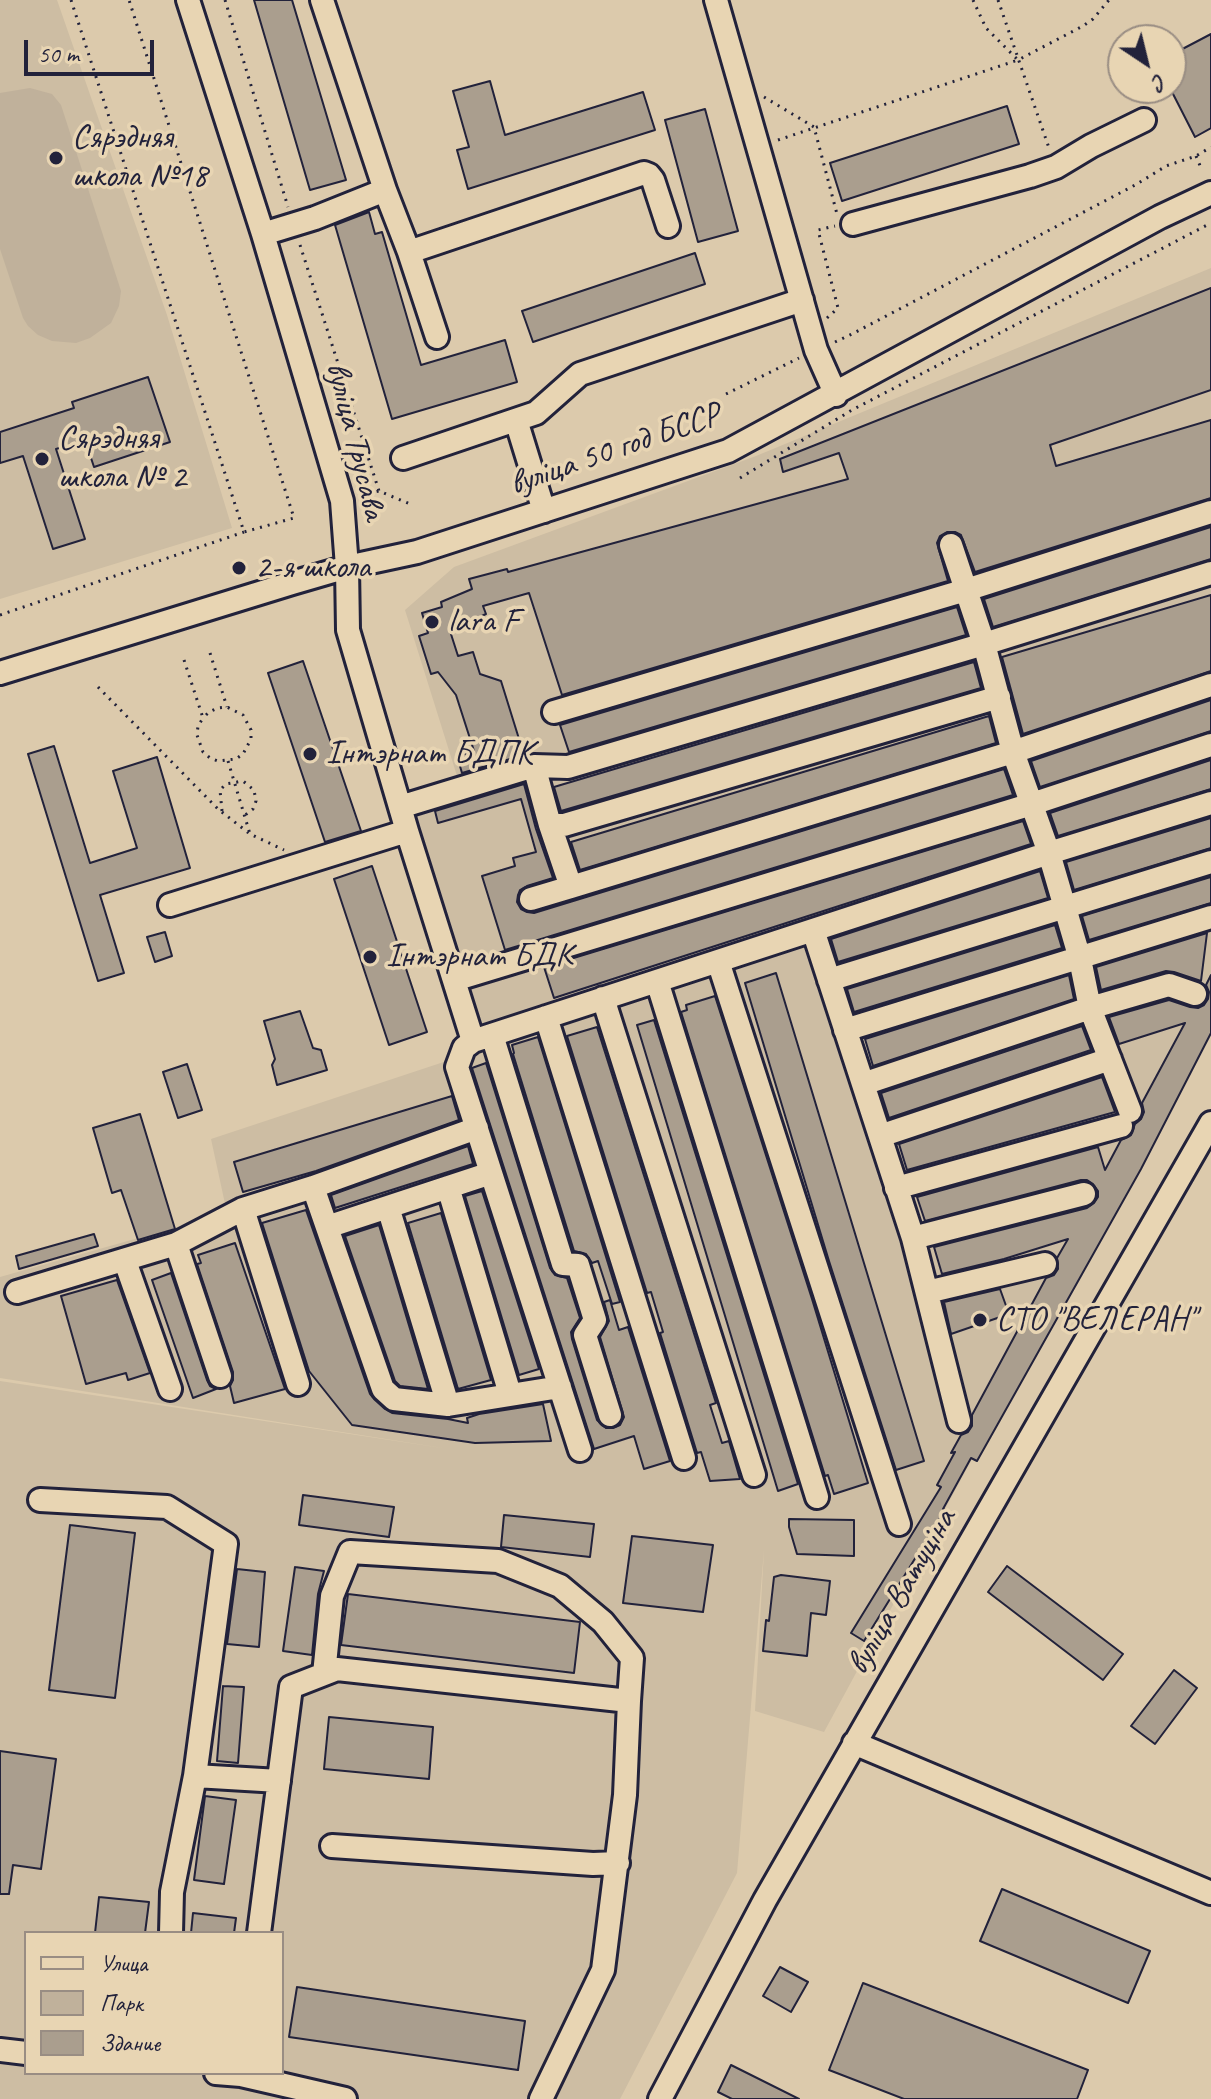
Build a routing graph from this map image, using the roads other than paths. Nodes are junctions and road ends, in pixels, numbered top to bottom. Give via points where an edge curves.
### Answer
1 (188, 0) edge
2 (322, 0) edge
3 (716, 0) edge
4 (1144, 120) dead end
5 (385, 190) junction
6 (1211, 193) edge
7 (853, 224) dead end
8 (668, 226) dead end
9 (263, 234) junction
10 (409, 252) junction
11 (802, 300) junction
12 (437, 337) dead end
13 (836, 395) junction
14 (516, 420) junction
15 (403, 458) dead end
16 (544, 511) junction
17 (1211, 512) edge
18 (951, 545) dead end
19 (347, 567) junction
20 (1211, 573) edge
21 (966, 590) junction
22 (984, 644) junction
23 (0, 673) edge
24 (1211, 685) edge
25 (999, 697) junction
26 (554, 712) dead end
27 (1211, 745) edge
28 (1013, 752) junction
29 (534, 766) junction
30 (1211, 803) edge
31 (1032, 804) junction
32 (400, 807) junction
33 (550, 825) junction
34 (407, 831) junction
35 (1049, 853) junction
36 (1211, 862) edge
37 (571, 887) junction
38 (531, 899) dead end
39 (170, 905) dead end
40 (1063, 907) junction
41 (1211, 917) edge
42 (813, 930) junction
43 (1080, 959) junction
44 (718, 961) junction
45 (454, 980) junction
46 (829, 980) junction
47 (657, 981) junction
48 (1195, 994) dead end
49 (603, 998) junction
50 (1090, 1008) junction
51 (546, 1017) junction
52 (845, 1030) junction
53 (482, 1038) junction
54 (1110, 1059) junction
55 (863, 1084) junction
56 (1211, 1123) edge
57 (477, 1128) junction
58 (880, 1136) junction
59 (491, 1173) junction
60 (313, 1187) junction
61 (448, 1187) junction
62 (896, 1188) junction
63 (1084, 1194) dead end
64 (388, 1207) junction
65 (243, 1209) junction
66 (327, 1227) junction
67 (913, 1238) junction
68 (176, 1244) junction
69 (125, 1261) junction
70 (1045, 1264) dead end
71 (17, 1292) dead end
72 (927, 1292) junction
73 (220, 1376) dead end
74 (298, 1384) dead end
75 (560, 1387) junction
76 (170, 1389) dead end
77 (510, 1394) junction
78 (448, 1405) junction
79 (610, 1415) dead end
80 (959, 1421) dead end
81 (580, 1450) dead end
82 (684, 1458) dead end
83 (754, 1475) dead end
84 (817, 1497) dead end
85 (40, 1500) dead end
86 (899, 1524) dead end
87 (324, 1674) junction
88 (629, 1701) junction
89 (854, 1743) junction
90 (195, 1776) junction
91 (279, 1781) junction
92 (332, 1846) dead end
93 (618, 1863) junction
94 (1211, 1893) edge
95 (171, 1931) edge
96 (259, 1931) edge
97 (0, 2050) edge
98 (24, 2053) edge
99 (245, 2075) edge
100 (345, 2099) edge
101 (541, 2099) edge
102 (660, 2099) edge

1 - 9 street, вуліца Трусава
2 - 5 street
3 - 11 street
4 - 7 street via 1056,167
5 - 9 street
5 - 10 street
6 - 13 street, вуліца 50 год БССР
8 - 10 street via 653,180 644,173
9 - 19 street, вуліца Трусава via 342,501
10 - 12 street
11 - 13 street
11 - 14 street via 580,374 536,413
13 - 16 street, вуліца 50 год БССР via 728,451
14 - 15 street
14 - 16 street
16 - 19 street, вуліца 50 год БССР via 417,552
17 - 21 street
18 - 21 street
19 - 23 street, вуліца 50 год БССР
19 - 32 street, вуліца Трусава via 348,630
20 - 22 street
21 - 22 street
21 - 26 street
22 - 25 street
22 - 29 street via 568,767
24 - 28 street
25 - 28 street
25 - 33 street
27 - 31 street
28 - 31 street
28 - 37 street
29 - 32 street
29 - 33 street
30 - 35 street
31 - 35 street
31 - 45 street
32 - 34 street, вуліца Трусава
33 - 37 street
34 - 39 street
34 - 45 street, вуліца Трусава
35 - 40 street
35 - 42 street
36 - 40 street
37 - 38 street
40 - 43 street
40 - 46 street
41 - 43 street
42 - 44 street
42 - 46 street
43 - 50 street
43 - 52 street
44 - 47 street
44 - 86 street
45 - 53 street, вуліца Трусава
46 - 52 street
47 - 49 street
47 - 84 street
48 - 50 street via 1169,985
49 - 51 street
49 - 83 street
50 - 54 street
50 - 55 street
51 - 53 street
51 - 82 street
52 - 55 street
53 - 57 street via 464,1048 457,1067
53 - 79 street, вуліца Трусава via 563,1264 578,1265 595,1320 585,1335
54 - 58 street
54 - 62 street via 1126,1118
55 - 58 street
56 - 89 street, вуліца Ватуціна
57 - 59 street
57 - 60 street
58 - 62 street
59 - 61 street
59 - 75 street
60 - 65 street
60 - 66 street
61 - 64 street
61 - 77 street
62 - 67 street
63 - 67 street
64 - 66 street
64 - 78 street
65 - 68 street
65 - 74 street
66 - 78 street via 383,1389 394,1399
67 - 72 street
68 - 69 street
68 - 73 street
69 - 71 street
69 - 76 street
70 - 72 street
72 - 80 street
75 - 77 street
75 - 81 street
77 - 78 street
85 - 90 street via 167,1507 226,1544
87 - 88 street via 337,1669
87 - 88 street via 332,1596 350,1552 498,1561 560,1586 603,1622 632,1658
87 - 91 street via 291,1687
88 - 93 street
89 - 94 street
89 - 102 street, вуліца Ватуціна
90 - 91 street
90 - 95 street via 172,1892
91 - 96 street
92 - 93 street
93 - 101 street via 603,1970
97 - 98 street
99 - 100 street

